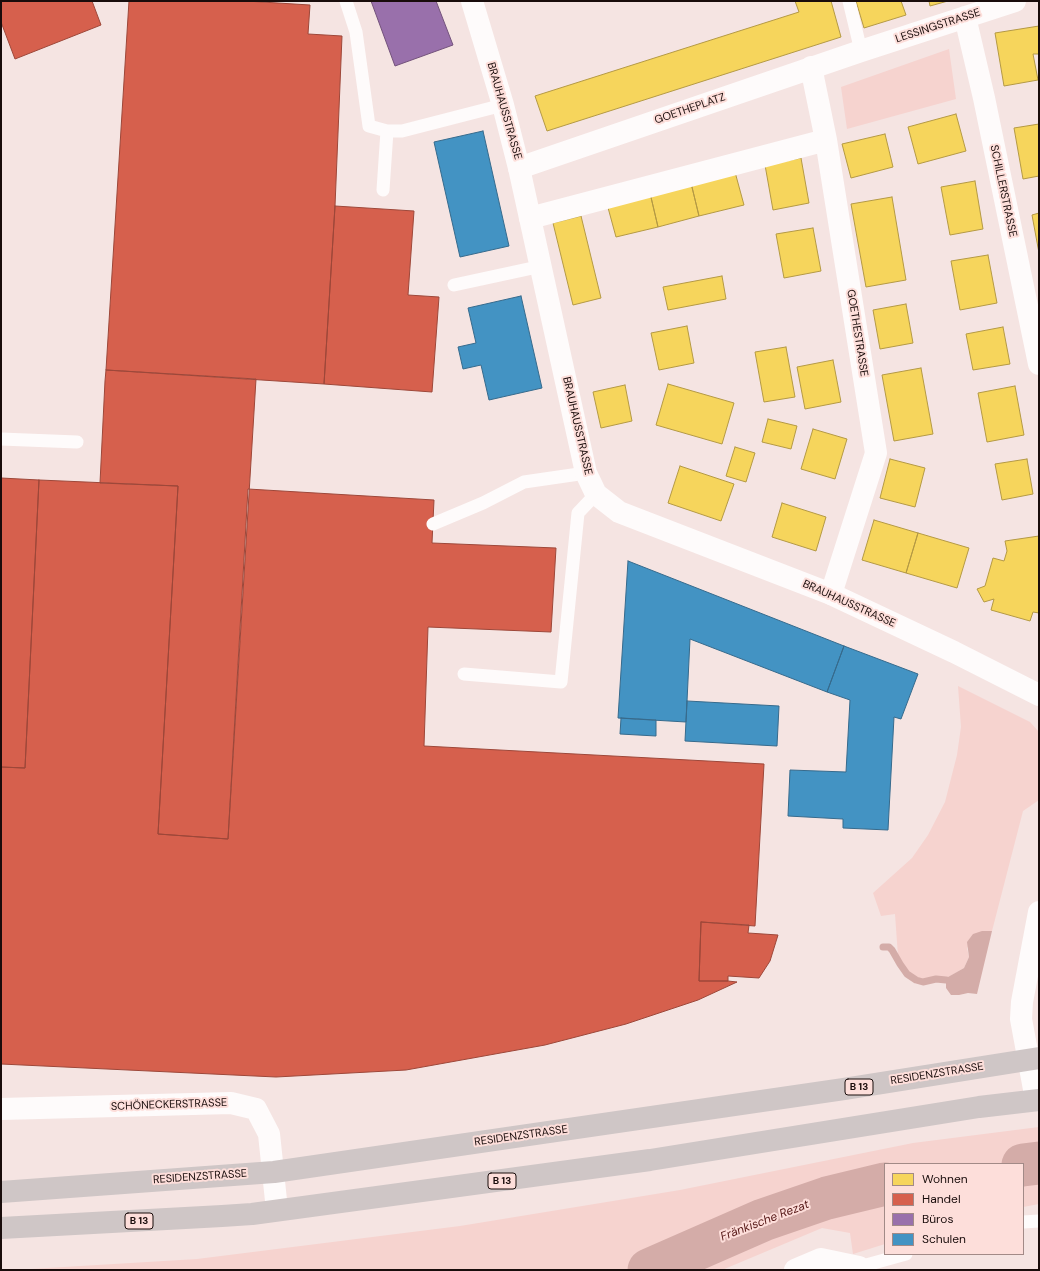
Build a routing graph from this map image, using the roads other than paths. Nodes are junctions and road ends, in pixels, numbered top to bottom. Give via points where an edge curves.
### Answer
1 (346, 1) edge
2 (472, 1) edge
3 (849, 1) edge
4 (1015, 1) edge
5 (966, 17) junction
6 (861, 51) junction
7 (811, 67) junction
8 (503, 105) junction
9 (387, 131) junction
10 (826, 140) junction
11 (519, 168) junction
12 (383, 190) dead end
13 (530, 218) junction
14 (542, 266) junction
15 (454, 285) dead end
16 (1039, 364) edge
17 (1, 439) edge
18 (77, 442) dead end
19 (586, 473) junction
20 (596, 494) junction
21 (433, 524) dead end
22 (831, 594) junction
23 (464, 674) dead end
24 (1039, 695) edge
25 (1039, 912) edge
26 (1033, 1059) edge
27 (1037, 1100) edge
28 (1, 1109) edge
29 (274, 1172) junction
30 (1, 1192) edge
31 (277, 1210) junction
32 (1039, 1221) edge
33 (1024, 1222) edge
34 (1, 1228) edge
35 (903, 1255) edge
36 (859, 1268) edge
37 (795, 1270) edge

1 - 9 lane via 356,32 369,126
2 - 8 street, BRAUHAUSSTRASSE
3 - 6 lane
4 - 5 street, LESSINGSTRASSE
5 - 6 street, LESSINGSTRASSE
5 - 16 street, SCHILLERSTRASSE
6 - 7 street, GOETHEPLATZ
7 - 10 street, GOETHESTRASSE
7 - 11 street, GOETHEPLATZ
8 - 9 lane via 402,131
8 - 11 street, BRAUHAUSSTRASSE
9 - 12 lane
10 - 13 street
10 - 22 street, GOETHESTRASSE via 876,453
11 - 13 street, BRAUHAUSSTRASSE
13 - 14 street, BRAUHAUSSTRASSE
14 - 15 lane
14 - 19 street, BRAUHAUSSTRASSE
17 - 18 lane
19 - 20 street, BRAUHAUSSTRASSE
19 - 21 lane via 524,482
20 - 22 street, BRAUHAUSSTRASSE via 619,512
20 - 23 lane via 578,513 561,682
22 - 24 street, BRAUHAUSSTRASSE
25 - 26 street via 1021,1019
26 - 27 street
26 - 29 main road, RESIDENZSTRASSE / B 13
27 - 31 main road, B 13 via 650,1160
28 - 29 street, SCHÖNECKERSTRASSE via 231,1103 256,1109 268,1134
29 - 30 main road, RESIDENZSTRASSE / B 13
29 - 31 street, SCHÖNECKERSTRASSE
31 - 34 main road, B 13 via 222,1216
32 - 33 lane
35 - 36 lane
36 - 37 street via 821,1259

